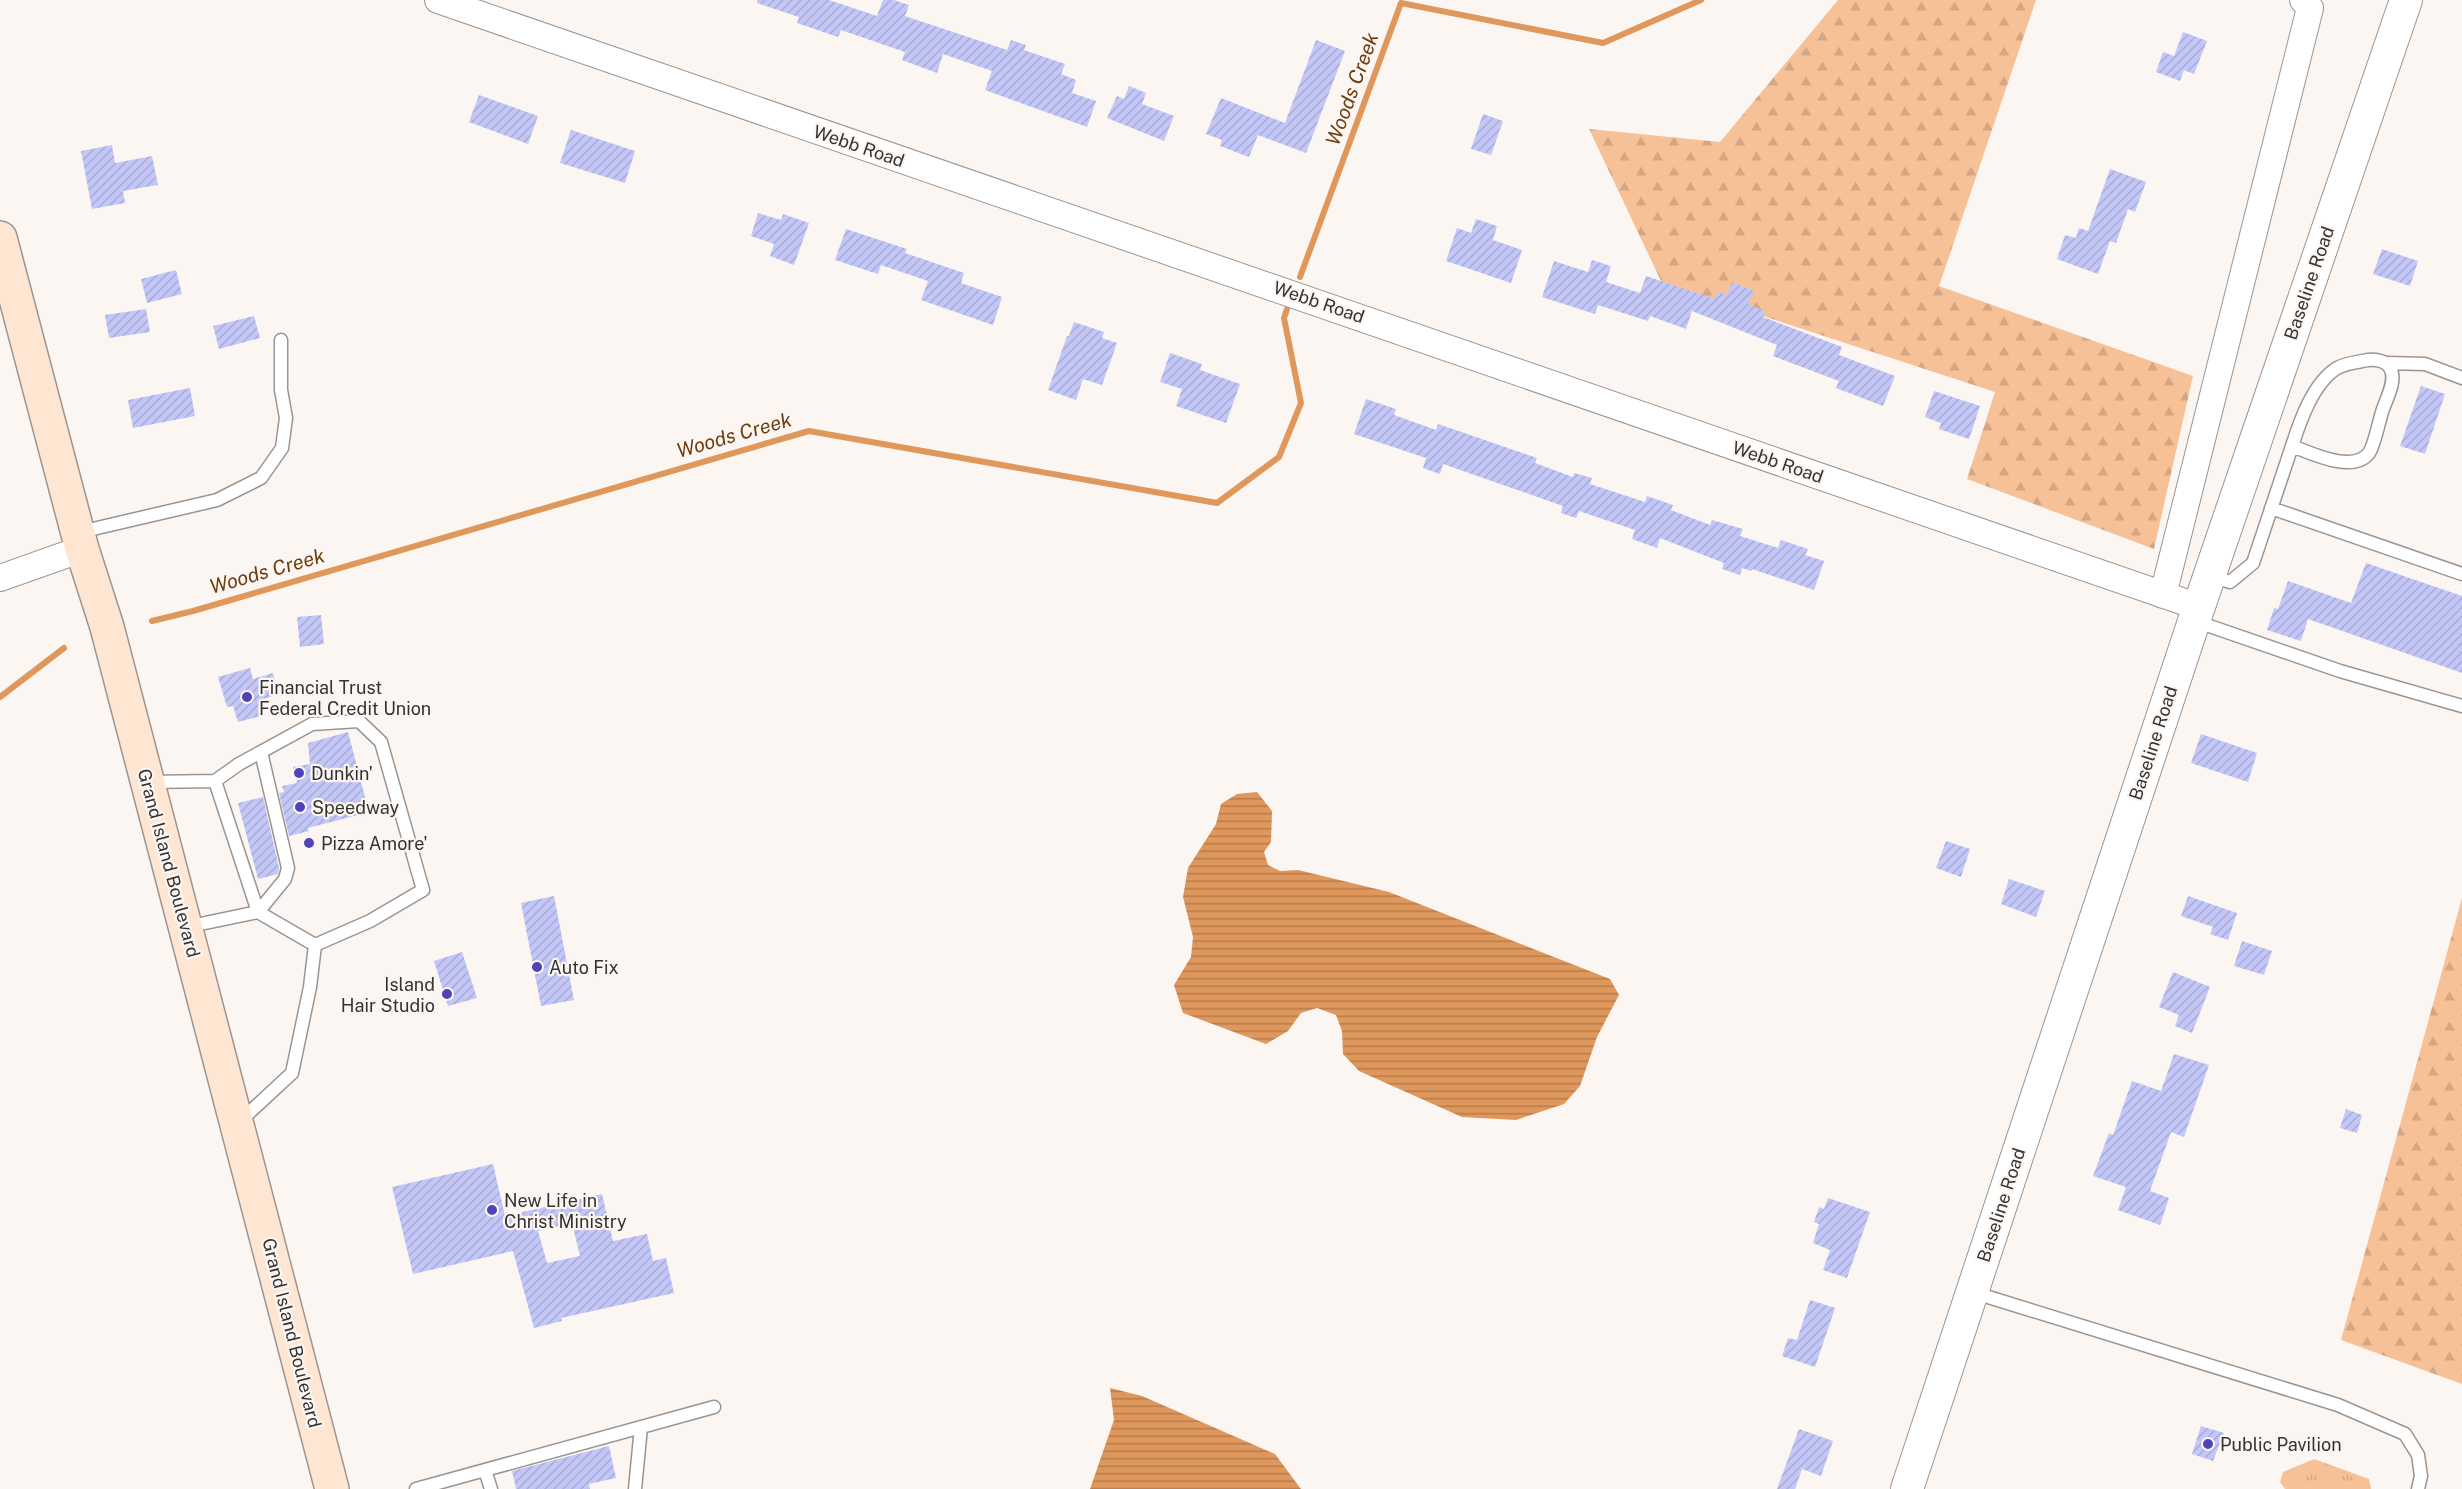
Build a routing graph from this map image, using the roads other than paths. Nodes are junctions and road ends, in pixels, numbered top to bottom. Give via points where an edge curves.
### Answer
1 (438, 0) edge
2 (2302, 0) edge
3 (2406, 0) edge
4 (0, 238) edge
5 (281, 340) dead end
6 (2387, 363) junction
7 (2462, 378) edge
8 (2292, 446) junction
9 (2271, 508) junction
10 (80, 541) junction
11 (2462, 574) edge
12 (2210, 576) junction
13 (0, 578) edge
14 (2163, 595) junction
15 (2196, 614) junction
16 (2462, 706) edge
17 (261, 752) junction
18 (215, 781) junction
19 (147, 782) junction
20 (258, 912) junction
21 (186, 927) junction
22 (315, 945) junction
23 (238, 1124) junction
24 (1972, 1292) junction
25 (714, 1407) dead end
26 (641, 1427) junction
27 (485, 1470) junction
28 (332, 1489) edge
29 (416, 1489) edge
30 (491, 1489) edge
31 (634, 1489) edge
32 (1907, 1489) edge
33 (2418, 1489) edge

1 - 14 street, Webb Road
2 - 14 street via 2310,8
3 - 12 street, Baseline Road
4 - 10 main road, Grand Island Boulevard
5 - 10 lane via 281,390 286,418 282,448 261,478 217,500
6 - 7 lane via 2425,364
6 - 8 lane via 2374,359 2355,362 2327,376 2314,394
6 - 8 lane via 2392,371 2391,384 2369,453 2355,462 2333,461
8 - 9 lane
9 - 11 lane
9 - 12 lane via 2253,563 2230,582
10 - 13 street
10 - 19 main road, Grand Island Boulevard
12 - 15 street, Baseline Road
14 - 15 street, Webb Road
15 - 16 lane via 2340,671
15 - 24 street, Baseline Road
17 - 18 lane
17 - 20 lane via 288,868 285,879
17 - 22 lane via 312,724 359,721 381,742 423,890 370,921
18 - 19 lane
18 - 20 lane
19 - 21 main road, Grand Island Boulevard
20 - 21 lane
20 - 22 lane
21 - 23 main road, Grand Island Boulevard
22 - 23 lane via 292,1073
23 - 28 main road, Grand Island Boulevard
24 - 32 street, Baseline Road
24 - 33 lane via 2338,1405 2405,1434 2418,1455
25 - 26 lane
26 - 27 lane
26 - 31 lane
27 - 29 lane
27 - 30 lane

